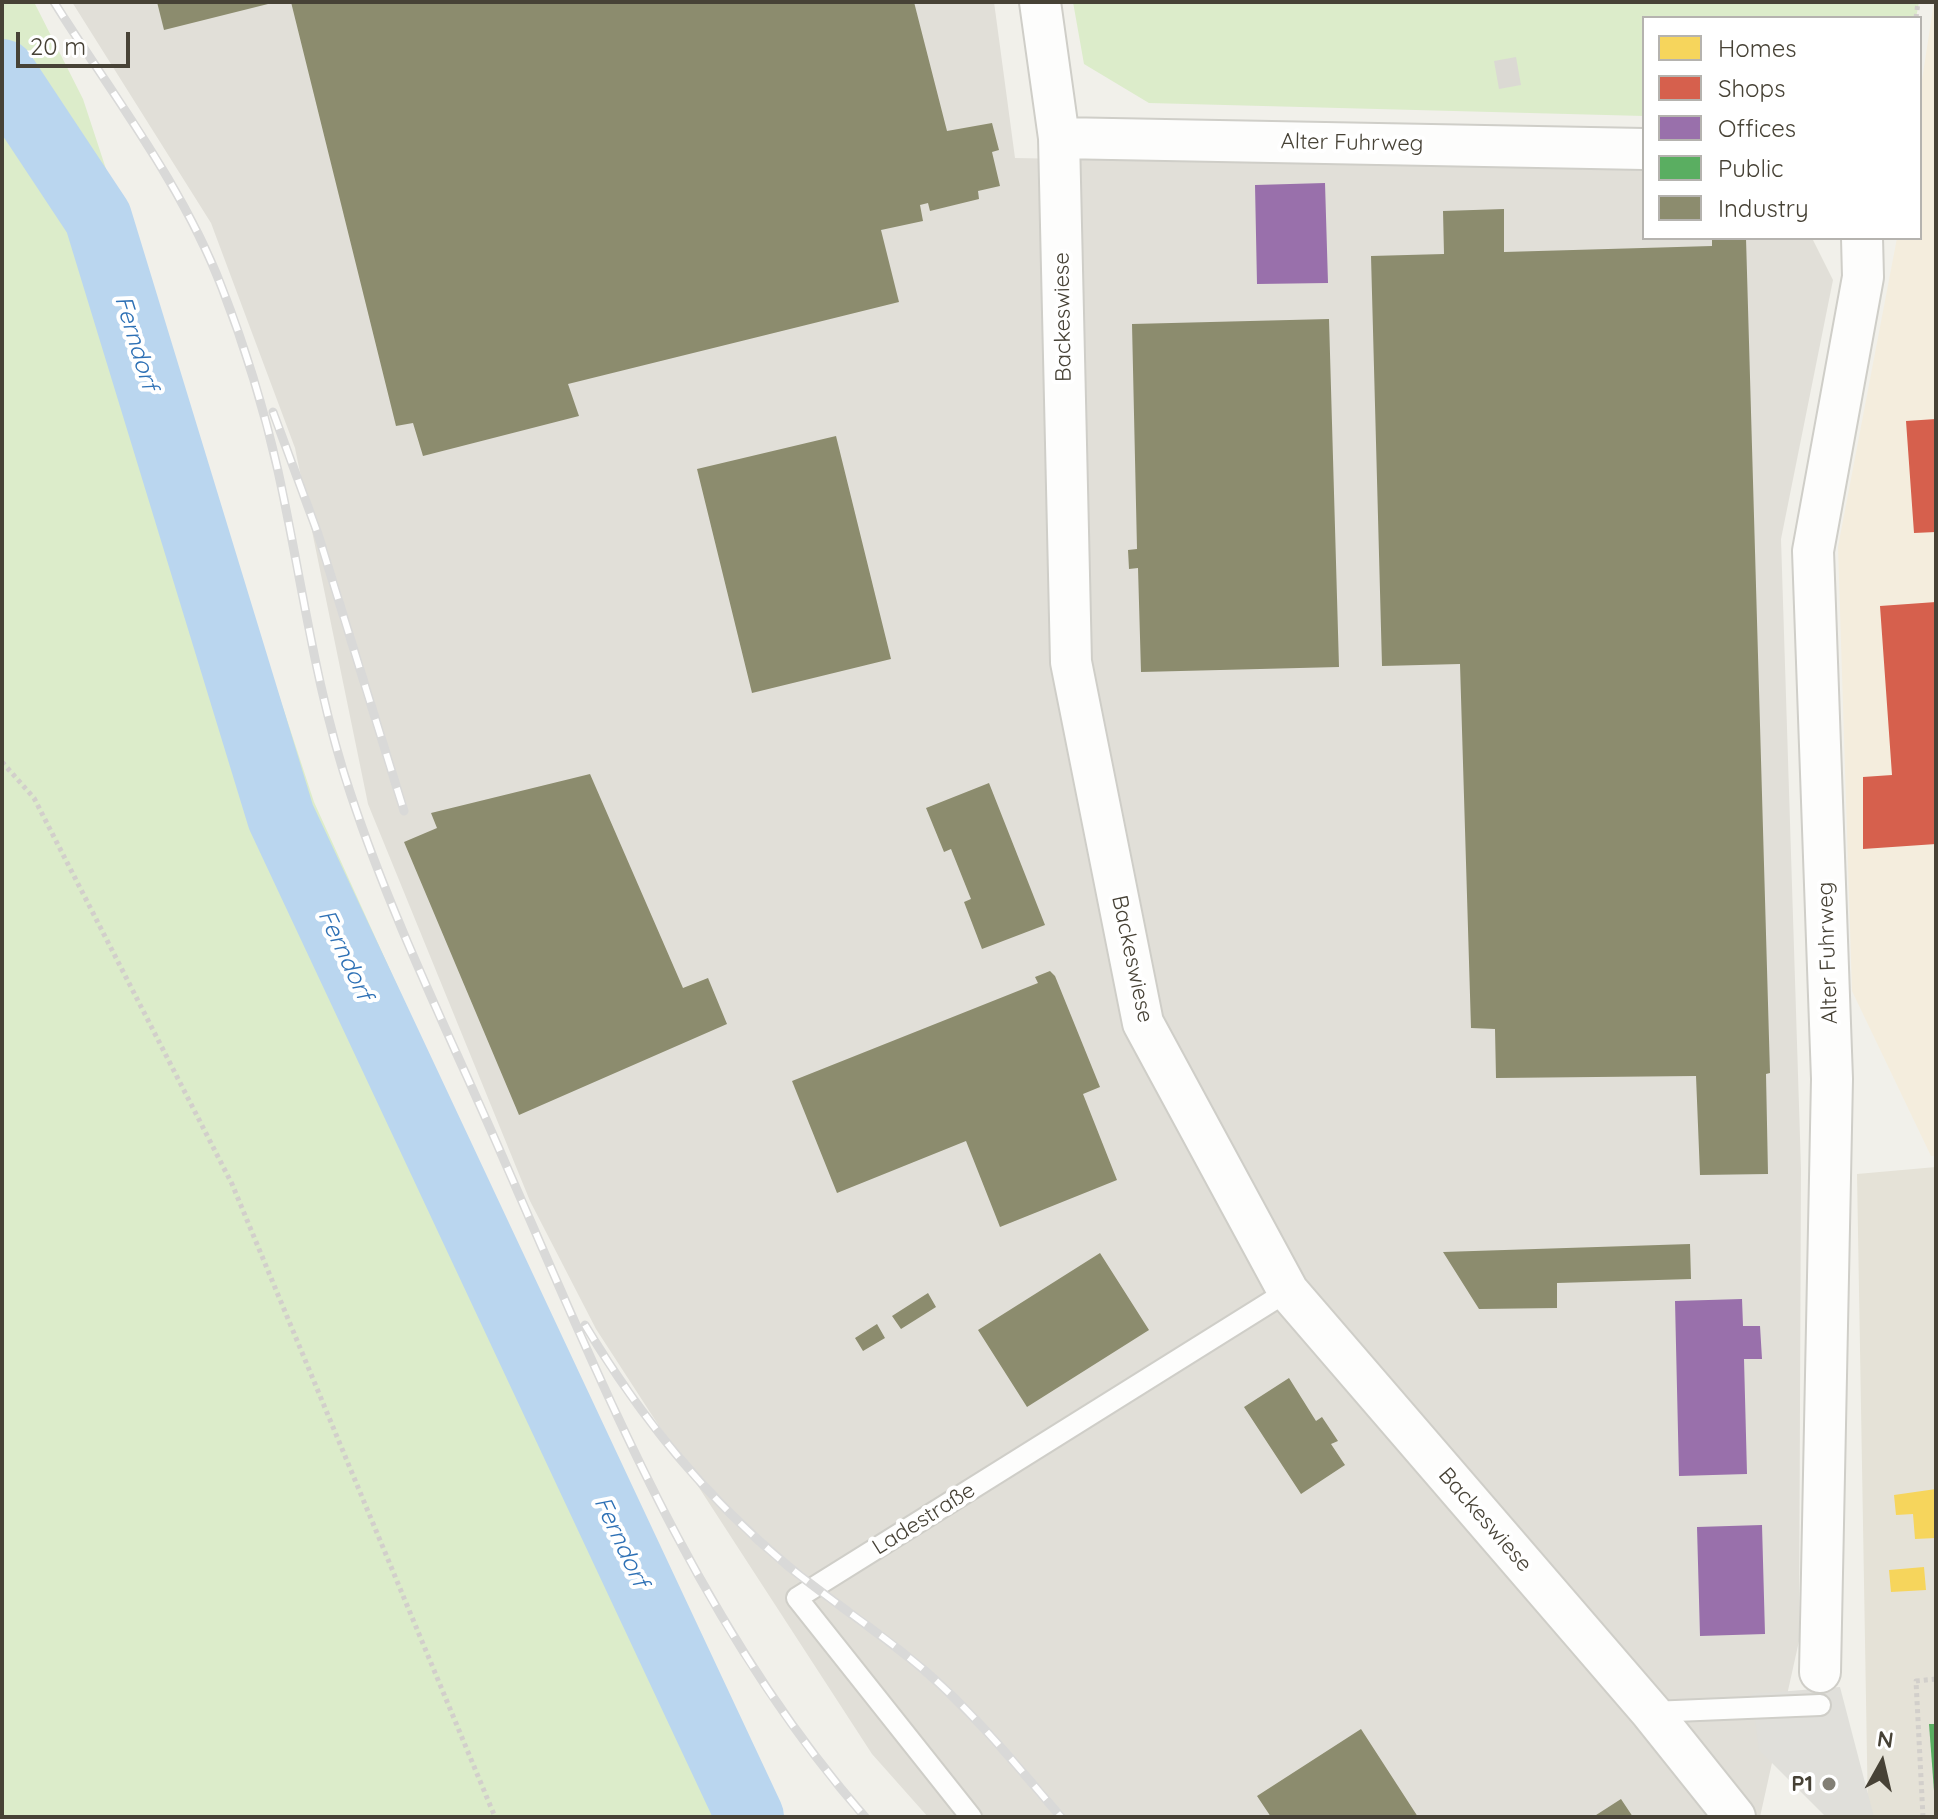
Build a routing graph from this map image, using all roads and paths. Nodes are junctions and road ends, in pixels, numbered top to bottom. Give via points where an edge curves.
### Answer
1 (1040, 2) edge
2 (1059, 138) junction
3 (1642, 149) edge
4 (1863, 240) edge
5 (2, 762) edge
6 (1288, 1291) junction
7 (1936, 1679) edge
8 (1820, 1689) joint
9 (1651, 1712) junction
10 (495, 1817) edge
11 (971, 1817) edge
12 (1735, 1817) edge
13 (1923, 1817) edge

1 - 2 street, Backeswiese
2 - 3 street, Alter Fuhrweg
2 - 6 street, Backeswiese via 1071,662 1143,1023
4 - 8 street, Alter Fuhrweg via 1863,277 1813,551 1832,1079
5 - 10 path via 34,798 232,1184
6 - 9 street, Backeswiese
6 - 11 lane, Ladestraße via 797,1598
7 - 13 path via 1916,1681
8 - 9 lane
9 - 12 street, Backeswiese

